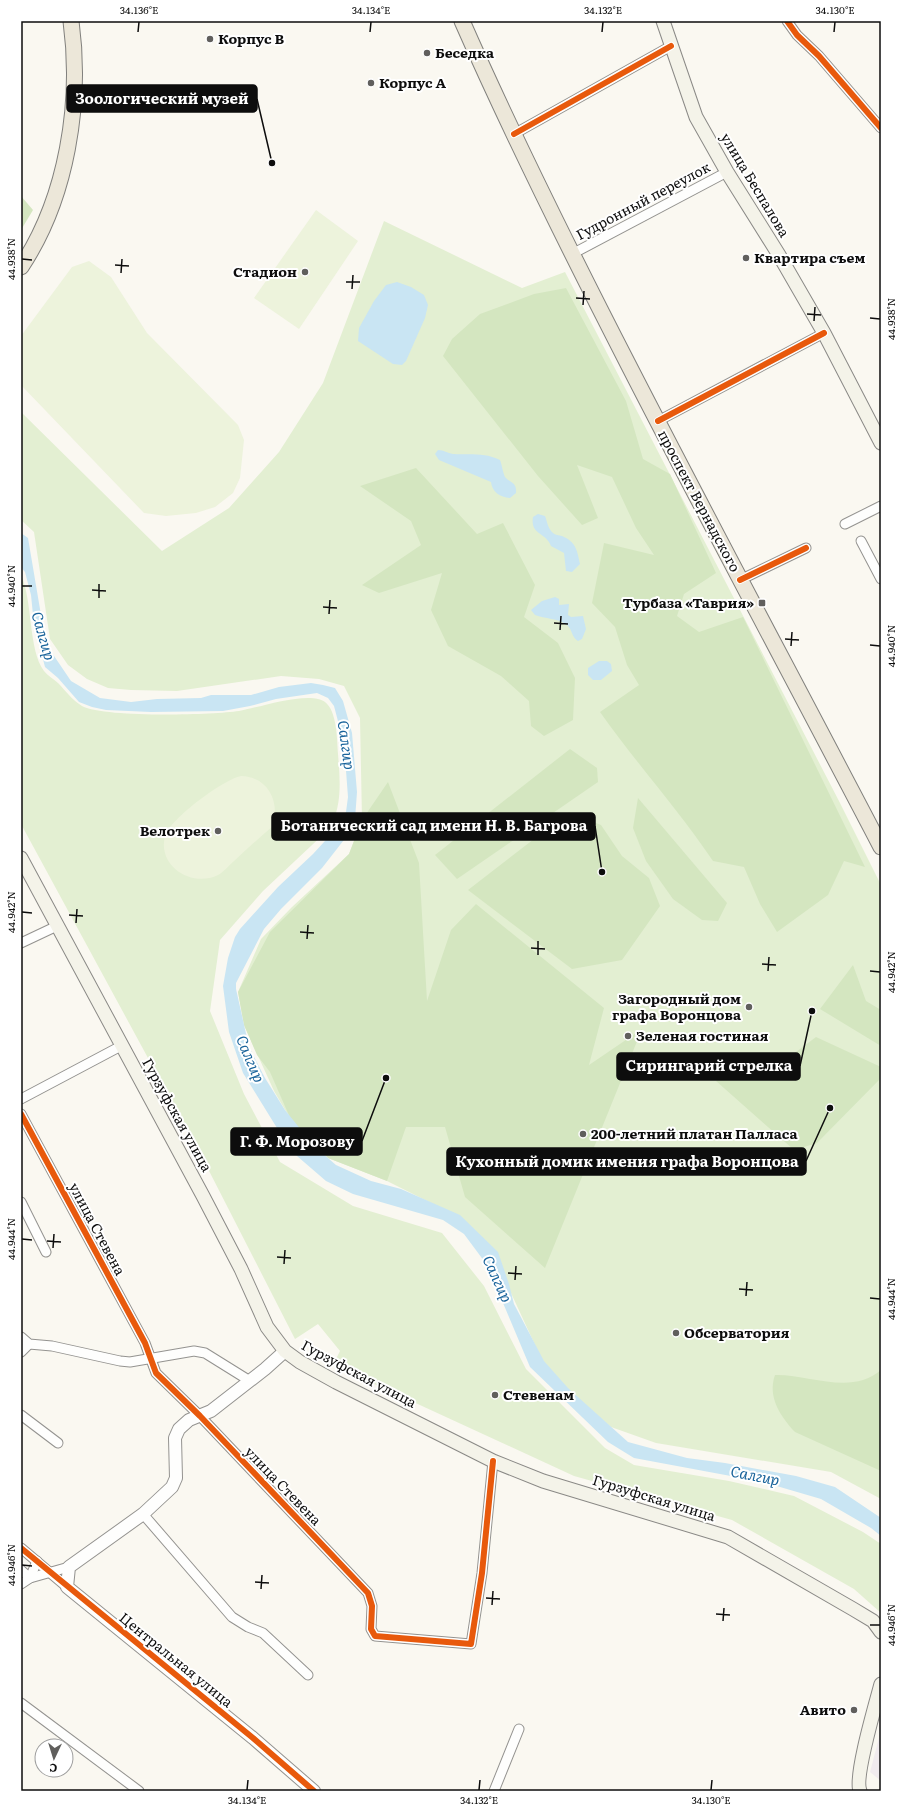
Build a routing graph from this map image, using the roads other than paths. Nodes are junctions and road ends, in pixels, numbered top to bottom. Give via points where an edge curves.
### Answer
1 (71, 21) edge
2 (462, 21) edge
3 (663, 21) edge
4 (787, 21) edge
5 (671, 46) junction
6 (881, 128) edge
7 (514, 134) junction
8 (727, 172) junction
9 (572, 254) junction
10 (21, 267) edge
11 (824, 333) junction
12 (658, 421) junction
13 (880, 438) edge
14 (881, 506) edge
15 (845, 524) dead end
16 (861, 541) dead end
17 (806, 548) dead end
18 (881, 579) edge
19 (740, 580) junction
20 (881, 847) edge
21 (21, 858) edge
22 (57, 926) junction
23 (21, 943) edge
24 (121, 1046) junction
25 (21, 1100) edge
26 (21, 1114) edge
27 (21, 1202) edge
28 (46, 1252) dead end
29 (21, 1337) edge
30 (29, 1344) junction
31 (285, 1351) junction
32 (21, 1352) edge
33 (151, 1358) junction
34 (250, 1381) junction
35 (21, 1415) edge
36 (200, 1416) junction
37 (58, 1443) dead end
38 (493, 1461) junction
39 (143, 1514) junction
40 (21, 1548) edge
41 (37, 1562) junction
42 (69, 1567) junction
43 (21, 1570) edge
44 (50, 1573) junction
45 (30, 1578) junction
46 (21, 1584) edge
47 (67, 1587) junction
48 (881, 1632) edge
49 (308, 1675) dead end
50 (881, 1684) edge
51 (21, 1703) edge
52 (519, 1729) dead end
53 (139, 1791) edge
54 (314, 1791) edge
55 (494, 1791) edge
56 (860, 1791) edge

1 - 10 main road via 74,80 71,130 62,175 44,227
2 - 7 main road, проспект Вернадского
3 - 5 main road, улица Беспалова
4 - 6 street
5 - 7 street
5 - 8 main road, улица Беспалова via 696,117
7 - 9 main road, проспект Вернадского
8 - 9 street, Гудронный переулок
8 - 11 main road, улица Беспалова
9 - 12 main road, проспект Вернадского
11 - 12 street
11 - 13 main road, улица Беспалова
12 - 19 main road, проспект Вернадского
14 - 15 street
16 - 18 street
17 - 19 street
19 - 20 main road, проспект Вернадского
21 - 22 main road, Гурзуфская улица
22 - 23 street
22 - 24 main road, Гурзуфская улица
24 - 25 street
24 - 31 main road, Гурзуфская улица via 241,1270 267,1327
26 - 33 street, улица Стевена
27 - 28 street
29 - 30 street
30 - 32 street
30 - 33 street via 52,1346 120,1362
31 - 34 street
31 - 38 main road, Гурзуфская улица via 336,1382
33 - 34 street via 194,1351 205,1353
33 - 36 street, улица Стевена via 156,1373
34 - 36 street via 211,1411
35 - 37 street
36 - 38 street, улица Стевена via 368,1593 372,1606 371,1629 375,1636 471,1644 482,1573
36 - 39 street via 189,1420 179,1429 175,1438 176,1478 172,1487
38 - 48 main road, Гурзуфская улица via 543,1481 728,1537 873,1621
39 - 42 street
39 - 49 street via 232,1617 262,1633
40 - 41 street, Центральная улица
41 - 44 street, Центральная улица
41 - 45 street
42 - 44 street
42 - 47 street
43 - 45 street
44 - 45 street
44 - 47 street, Центральная улица
45 - 46 street
47 - 54 street, Центральная улица via 253,1738
50 - 56 main road via 861,1768
51 - 53 street
52 - 55 street

